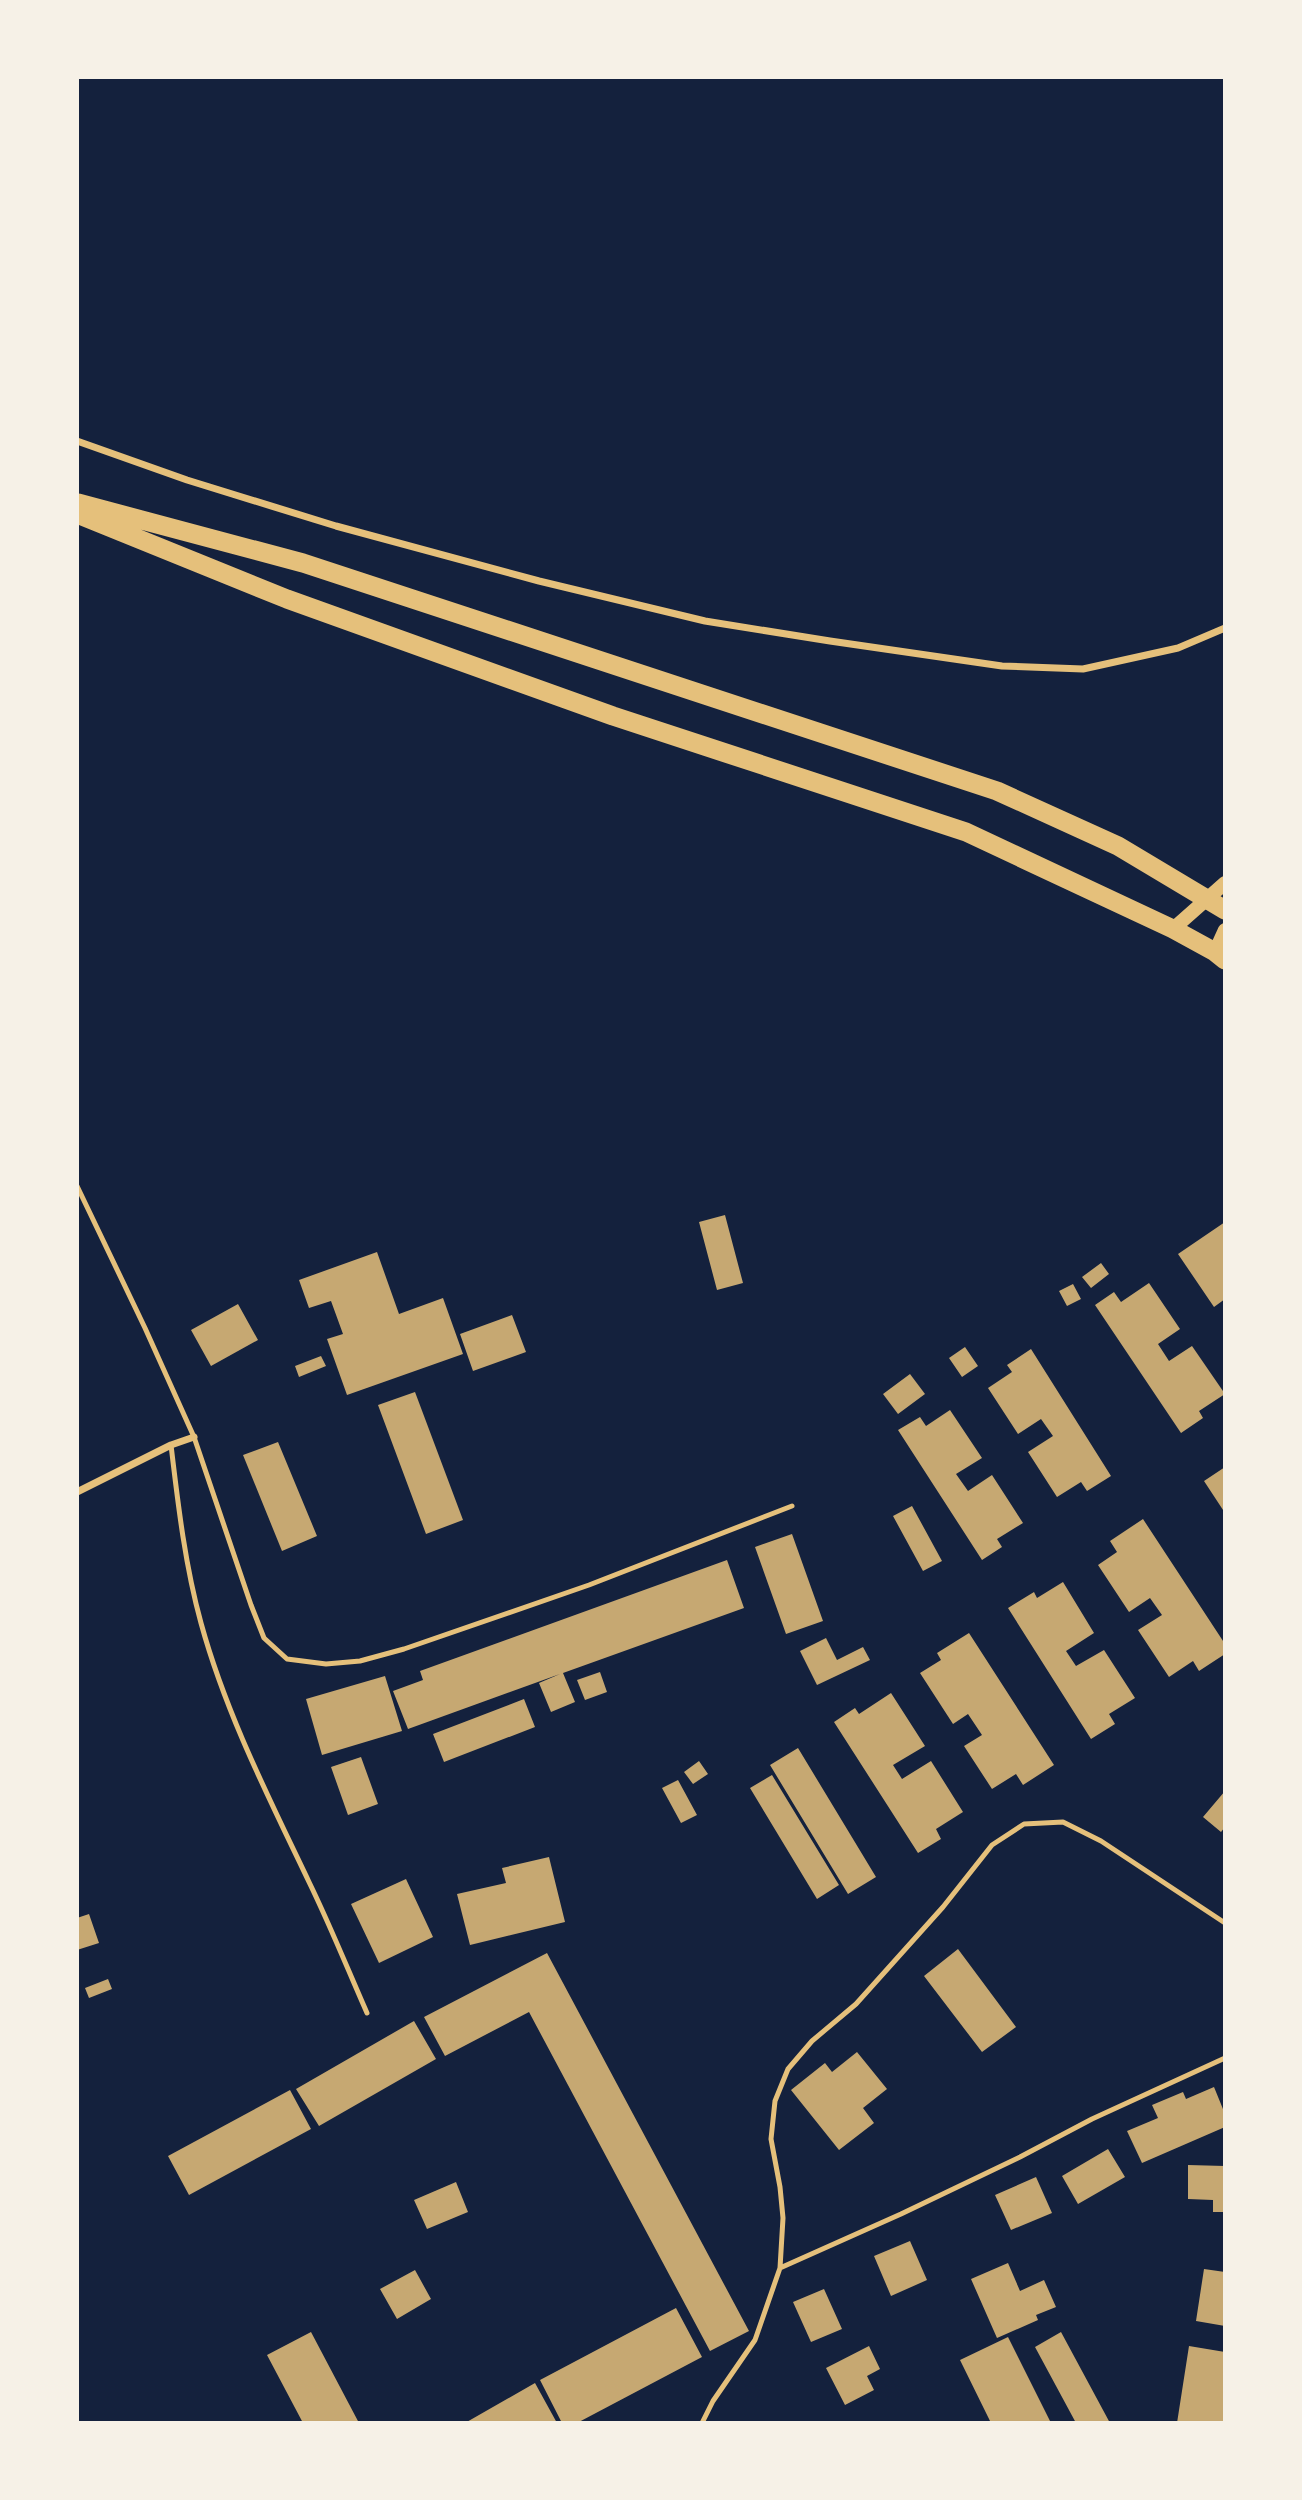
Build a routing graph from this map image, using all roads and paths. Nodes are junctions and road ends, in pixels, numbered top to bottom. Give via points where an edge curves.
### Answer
1 (77, 441) edge
2 (77, 503) edge
3 (77, 514) edge
4 (1225, 628) edge
5 (1225, 883) edge
6 (1208, 899) junction
7 (1225, 910) edge
8 (1174, 929) junction
9 (1225, 930) edge
10 (1220, 956) edge
11 (77, 1186) edge
12 (194, 1437) junction
13 (171, 1445) junction
14 (77, 1492) edge
15 (792, 1506) dead end
16 (1225, 1923) edge
17 (367, 2013) dead end
18 (1225, 2058) edge
19 (780, 2268) junction
20 (702, 2423) edge

1 - 4 street via 336,526 539,581 705,621 830,642 1002,666 1083,669 1178,648
2 - 6 highway via 303,563 997,791 1118,846
3 - 8 highway via 287,599 613,716 966,832
5 - 6 main road
6 - 7 highway
6 - 8 main road
8 - 10 highway
9 - 10 main road
11 - 12 lane
12 - 13 street
12 - 15 lane via 264,1638 287,1659 300,1661 360,1661 404,1649 589,1585
13 - 14 street
13 - 17 lane via 183,1538 205,1635 239,1732
16 - 19 lane via 1101,1841 1063,1822 1024,1824 992,1845 856,2004 812,2041 788,2069 775,2101 771,2139 783,2218
18 - 19 lane
19 - 20 lane via 755,2340

